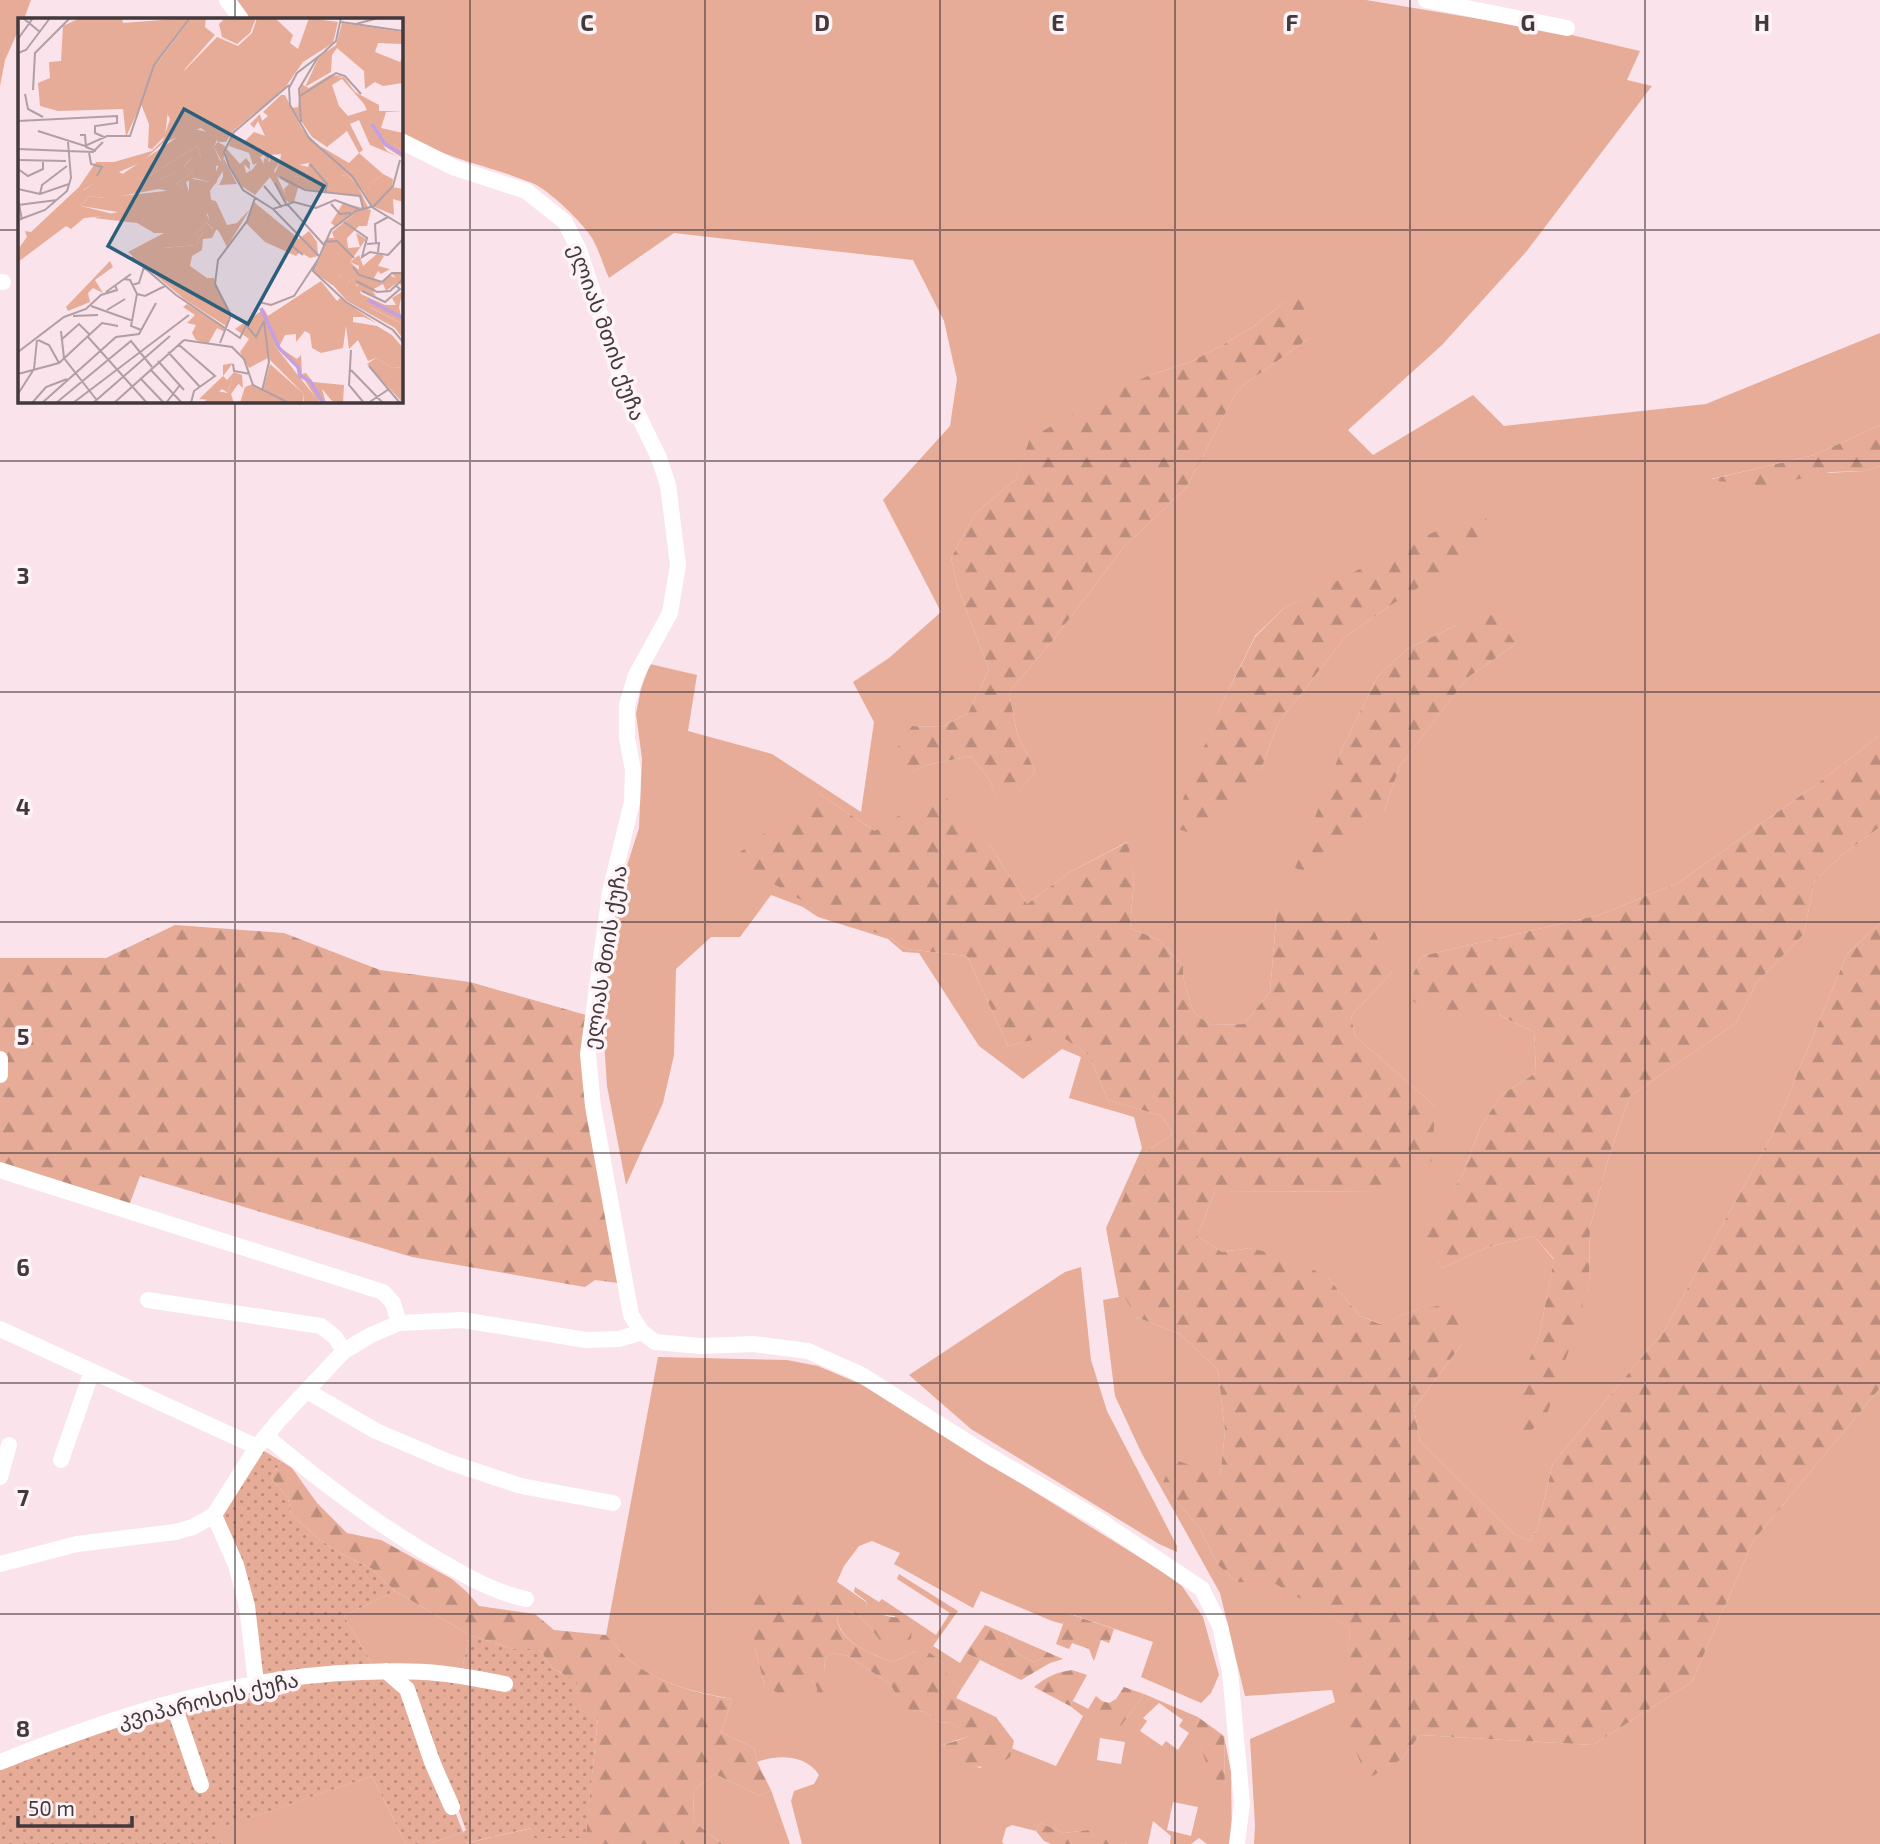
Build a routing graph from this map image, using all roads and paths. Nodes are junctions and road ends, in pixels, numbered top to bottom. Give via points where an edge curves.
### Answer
1 (228, 0) edge
2 (1426, 0) edge
3 (240, 18) edge
4 (1567, 28) dead end
5 (402, 142) edge
6 (0, 1059) edge
7 (0, 1074) edge
8 (0, 1170) edge
9 (148, 1300) dead end
10 (399, 1323) junction
11 (0, 1329) edge
12 (642, 1332) junction
13 (344, 1351) junction
14 (92, 1371) junction
15 (307, 1391) junction
16 (261, 1441) junction
17 (9, 1445) dead end
18 (61, 1460) dead end
19 (0, 1476) edge
20 (613, 1503) dead end
21 (214, 1515) junction
22 (0, 1564) edge
23 (526, 1599) dead end
24 (386, 1671) junction
25 (256, 1683) junction
26 (505, 1684) dead end
27 (173, 1703) junction
28 (0, 1762) edge
29 (201, 1785) dead end
30 (452, 1807) dead end
31 (1237, 1844) edge

1 - 3 street
2 - 4 street
5 - 12 street, ელიას მთის ქუჩა via 455,168 526,191 565,222 579,250 623,384 668,485 678,565 670,613 636,675 627,705 632,802 610,892 588,1054 593,1106 631,1315
6 - 7 street
8 - 10 street via 383,1292 393,1303
9 - 13 street via 321,1326
10 - 12 street via 462,1320 586,1340 620,1339
10 - 13 street
11 - 14 street
12 - 31 street via 655,1342 753,1344 808,1351 860,1374 1093,1516 1202,1589 1220,1626 1230,1672 1242,1802
13 - 15 street
14 - 16 street
14 - 18 street
15 - 16 street
15 - 20 street via 376,1431 449,1462 521,1486
16 - 21 street
16 - 23 street via 409,1544 481,1584
17 - 19 street
21 - 22 street via 175,1532 77,1544
21 - 25 street via 236,1565 247,1606
24 - 25 street, კვიპაროსის ქუჩა via 320,1673
24 - 26 street, კვიპაროსის ქუჩა via 435,1672
24 - 30 street via 407,1689
25 - 27 street, კვიპაროსის ქუჩა
27 - 28 street, კვიპაროსის ქუჩა via 73,1733
27 - 29 street

